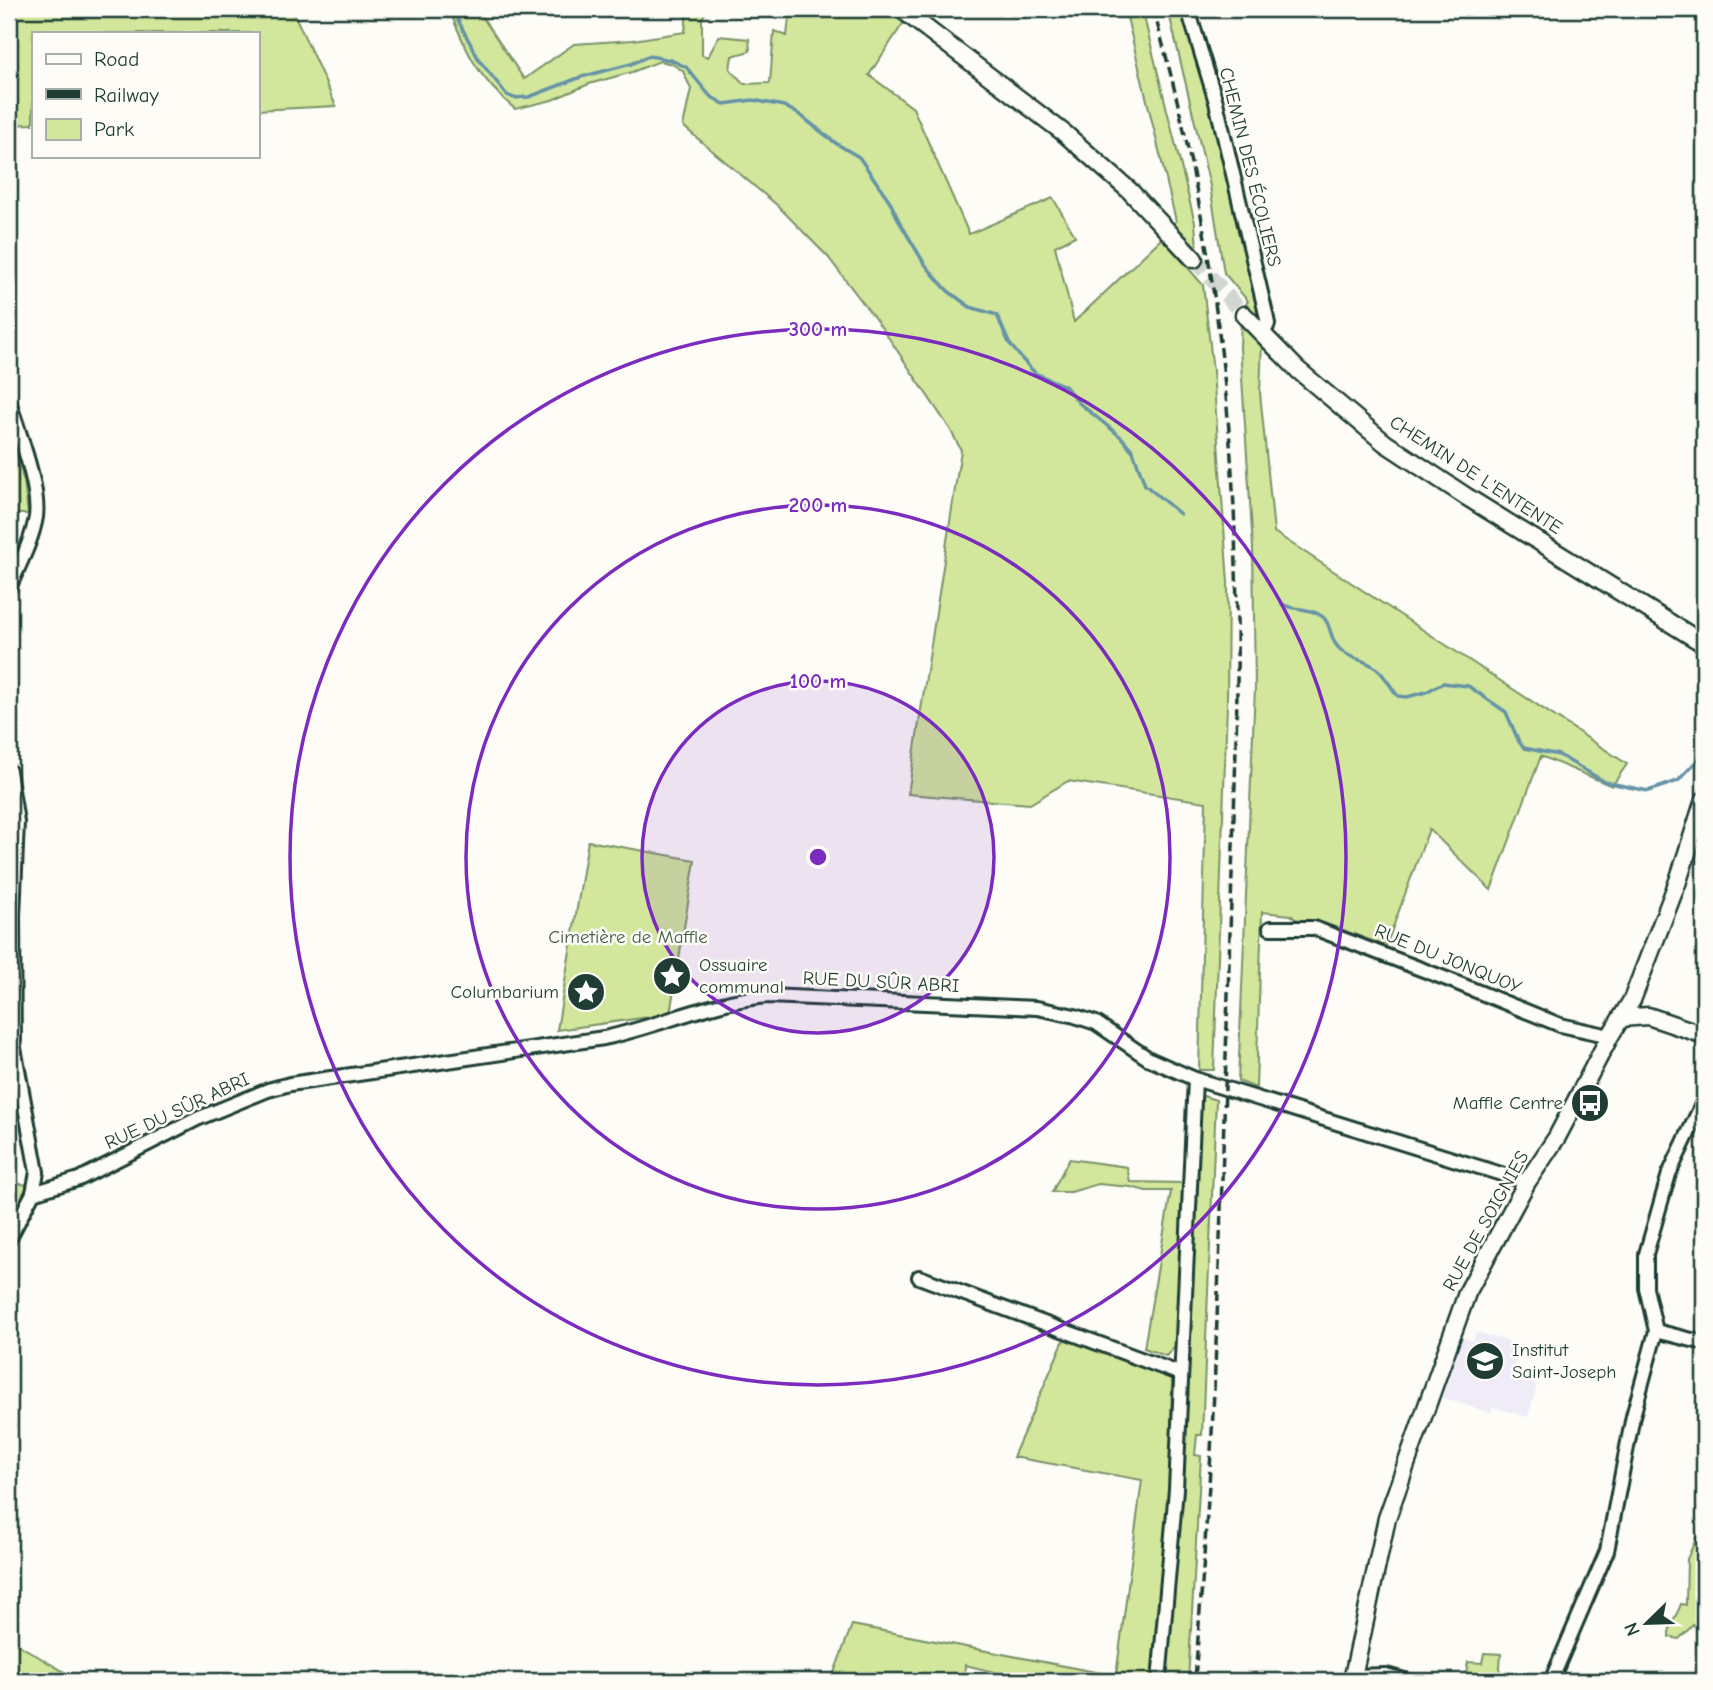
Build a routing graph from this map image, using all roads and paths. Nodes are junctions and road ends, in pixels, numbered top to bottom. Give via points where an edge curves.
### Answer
1 (901, 9) edge
2 (1188, 9) edge
3 (1194, 259) tunnel mouth
4 (1244, 315) tunnel mouth
5 (1263, 335) junction
6 (9, 401) edge
7 (9, 588) edge
8 (1704, 644) edge
9 (9, 771) edge
10 (1704, 800) edge
11 (1270, 928) dead end
12 (1632, 1000) junction
13 (1648, 1016) junction
14 (1621, 1018) junction
15 (1704, 1035) edge
16 (1610, 1036) junction
17 (11, 1046) edge
18 (1195, 1079) junction
19 (1704, 1100) edge
20 (1527, 1182) junction
21 (33, 1193) junction
22 (9, 1239) edge
23 (919, 1277) dead end
24 (1656, 1331) junction
25 (1704, 1343) edge
26 (1181, 1374) junction
27 (1353, 1679) edge
28 (1159, 1681) edge
29 (1408, 1681) edge
30 (1550, 1681) edge

1 - 3 street via 1064,133 1130,191
2 - 5 street, CHEMIN DES ÉCOLIERS via 1216,103 1266,314
4 - 5 street, CHEMIN DE L'ENTENTE
5 - 8 street, CHEMIN DE L'ENTENTE via 1385,443
6 - 7 street via 26,455 36,514
9 - 17 street via 17,822
10 - 12 street, RUE DE SOIGNIES
11 - 16 street, RUE DU JONQUOY via 1314,928 1560,1025
12 - 13 street
12 - 14 street, RUE DE SOIGNIES
13 - 14 street
13 - 15 street
14 - 16 street, RUE DE SOIGNIES
16 - 20 street, RUE DE SOIGNIES via 1557,1137
17 - 21 street via 37,1172
18 - 20 street, RUE DU SÛR ABRI
18 - 21 street, RUE DU SÛR ABRI via 1149,1059 1096,1023 1037,1008 743,998 604,1038 279,1087 197,1119 79,1179
18 - 26 street
19 - 24 street via 1669,1174 1646,1254 1646,1288
20 - 27 street, RUE DE SOIGNIES via 1467,1293 1387,1518
21 - 22 street
23 - 26 street
24 - 25 street
24 - 30 street via 1633,1416 1607,1551
26 - 28 street
27 - 29 street via 1386,1675

